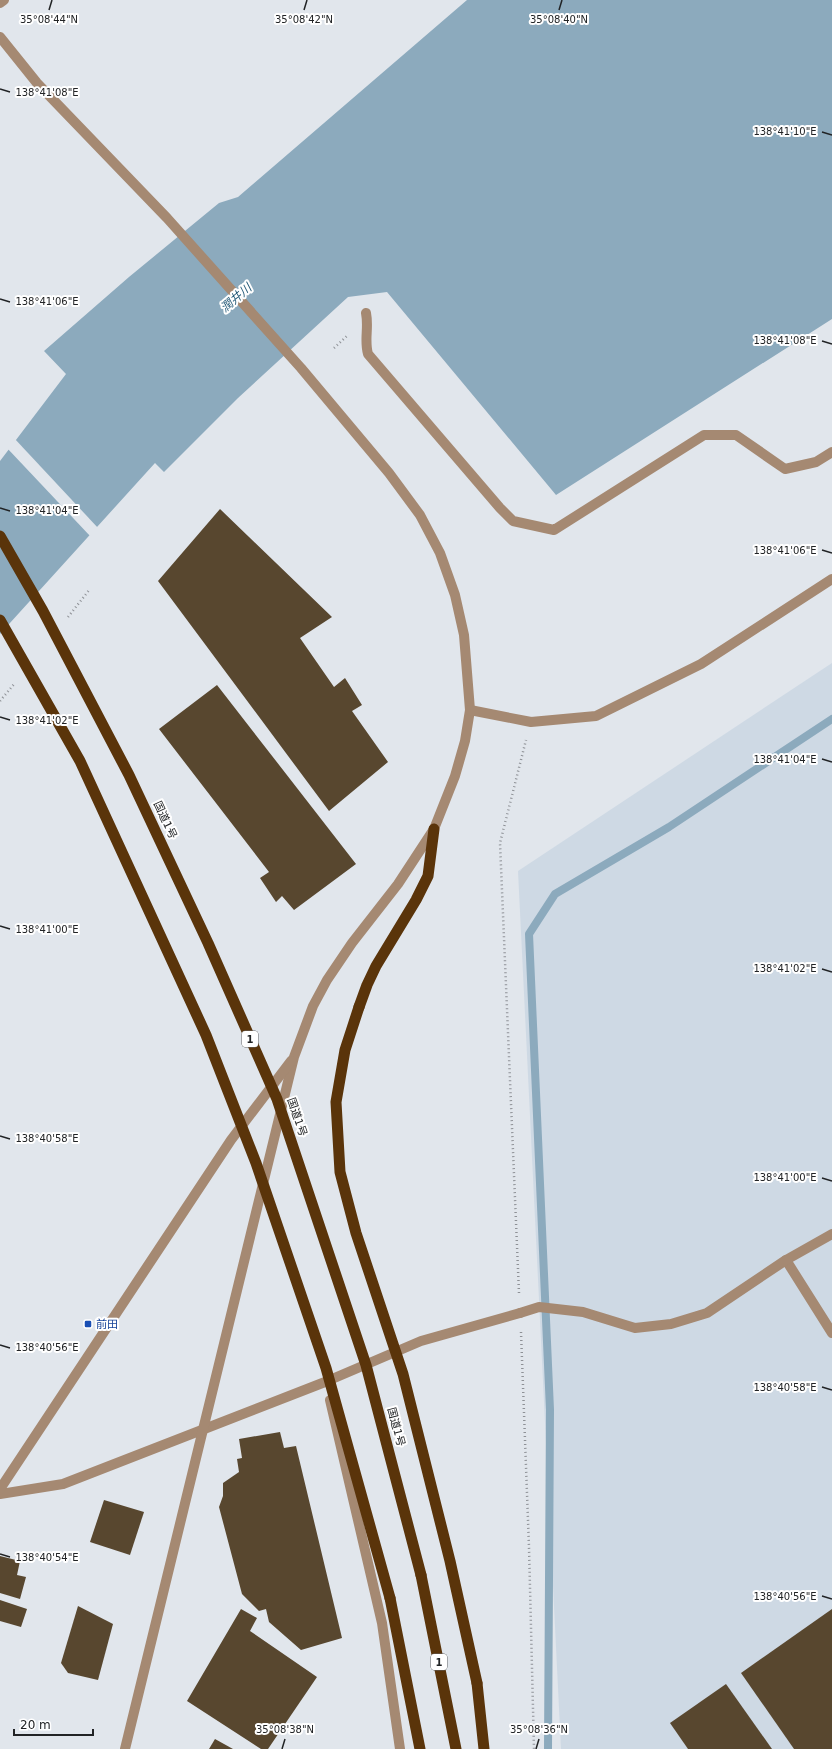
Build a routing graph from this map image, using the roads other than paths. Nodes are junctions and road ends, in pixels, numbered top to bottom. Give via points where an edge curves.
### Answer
1 (4, 0) edge
2 (0, 4) edge
3 (0, 37) edge
4 (366, 313) dead end
5 (832, 452) edge
6 (0, 536) edge
7 (832, 579) edge
8 (0, 620) edge
9 (470, 710) junction
10 (434, 829) junction
11 (294, 1057) junction
12 (832, 1234) edge
13 (786, 1260) junction
14 (832, 1333) edge
15 (326, 1382) junction
16 (204, 1430) junction
17 (0, 1489) edge
18 (0, 1494) edge
19 (125, 1749) edge
20 (400, 1749) edge
21 (420, 1749) edge
22 (456, 1749) edge
23 (484, 1749) edge

1 - 2 street
3 - 9 street via 37,83 167,218 301,368 389,473 420,515 440,553 455,595 464,635
4 - 5 street via 368,354 513,521 554,530 704,435 736,435 785,469 816,462
6 - 22 highway, 国道1号 / 1, bridge via 130,775 277,1099 366,1365 421,1575
7 - 9 street via 701,664 596,716 531,722
8 - 21 highway, bridge via 80,761 206,1035 256,1163 326,1368 390,1598
9 - 10 street via 455,776
10 - 11 street via 398,884 327,980 312,1006
10 - 23 highway, bridge via 428,876 376,966 359,1007 345,1050 336,1102 340,1172 356,1233 403,1374 450,1561 476,1683
11 - 16 street
11 - 17 street via 231,1140
12 - 13 street
13 - 14 street
13 - 15 street via 707,1313 671,1324 635,1328 583,1312 539,1307 421,1341
15 - 16 street
15 - 20 street via 382,1624
16 - 18 street via 63,1484
16 - 19 street

